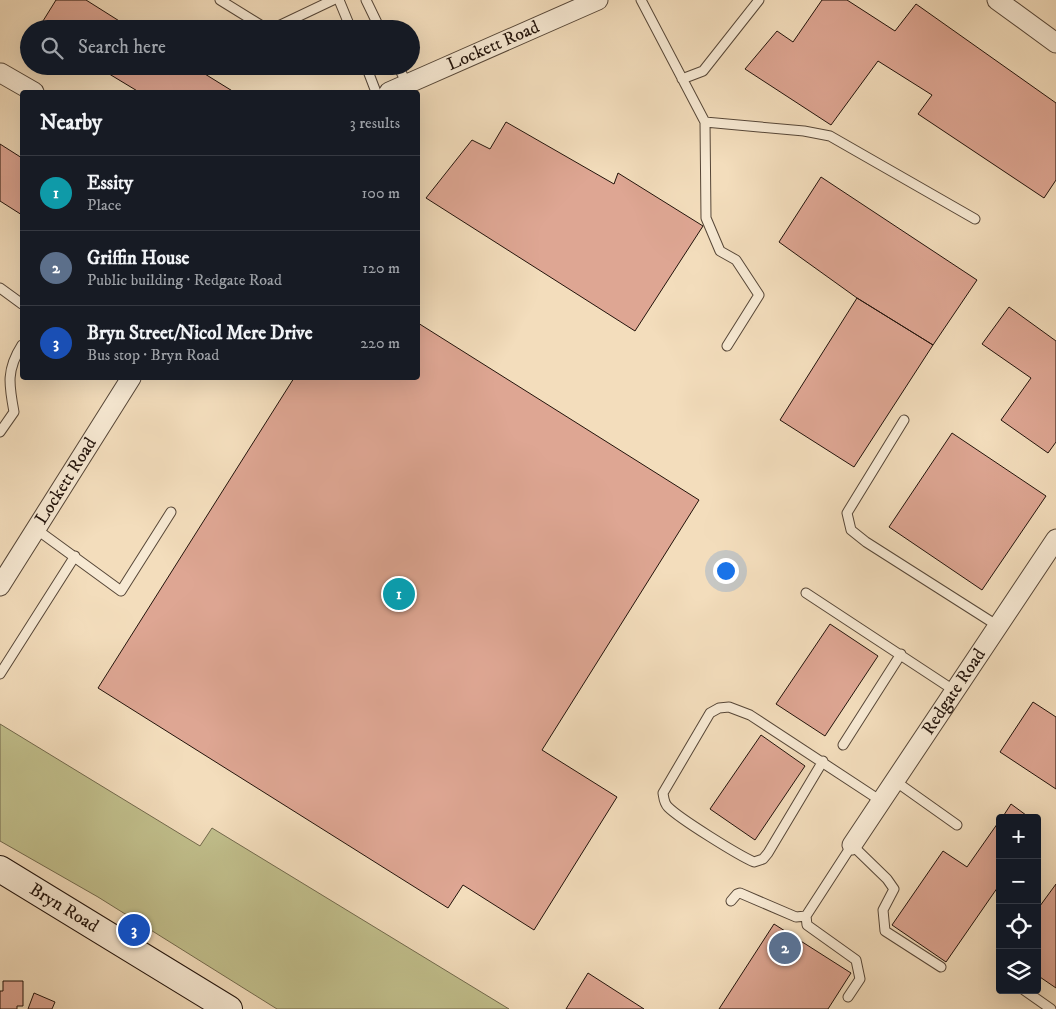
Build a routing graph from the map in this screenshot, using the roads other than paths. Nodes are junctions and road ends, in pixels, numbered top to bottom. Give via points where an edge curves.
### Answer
1 (220, 0) edge
2 (333, 0) edge
3 (339, 0) edge
4 (366, 0) edge
5 (598, 0) edge
6 (641, 0) edge
7 (759, 0) edge
8 (997, 0) edge
9 (252, 20) edge
10 (291, 20) edge
11 (347, 20) edge
12 (376, 20) edge
13 (1056, 43) edge
14 (1, 73) edge
15 (369, 75) edge
16 (402, 75) edge
17 (682, 79) junction
18 (407, 84) junction
19 (31, 90) edge
20 (375, 90) edge
21 (394, 90) edge
22 (705, 122) junction
23 (975, 219) dead end
24 (0, 288) edge
25 (20, 303) edge
26 (727, 346) dead end
27 (20, 348) edge
28 (130, 380) edge
29 (904, 420) dead end
30 (0, 432) edge
31 (170, 512) dead end
32 (36, 529) junction
33 (1056, 539) edge
34 (74, 556) junction
35 (0, 586) edge
36 (806, 593) dead end
37 (998, 626) junction
38 (901, 654) junction
39 (0, 674) edge
40 (955, 691) junction
41 (843, 745) dead end
42 (823, 761) junction
43 (895, 781) junction
44 (881, 801) junction
45 (957, 825) dead end
46 (852, 845) junction
47 (0, 869) edge
48 (731, 901) dead end
49 (806, 916) junction
50 (941, 967) dead end
51 (1030, 994) edge
52 (848, 997) dead end
53 (230, 1009) edge
54 (1052, 1009) edge

1 - 9 lane
2 - 10 lane
3 - 11 lane
4 - 12 lane
5 - 18 street, Lockett Road
6 - 17 lane
7 - 17 lane via 703,71
8 - 13 street
14 - 19 street
15 - 20 lane
16 - 18 lane
17 - 22 lane
18 - 21 street, Lockett Road
22 - 23 lane via 830,136
22 - 26 lane via 706,218 720,251 736,260 759,295
24 - 25 lane
27 - 30 lane via 8,381 14,412
28 - 32 street, Lockett Road
29 - 37 lane via 847,513 851,530
31 - 34 lane via 121,591
32 - 34 lane
32 - 35 street, Lockett Road
33 - 37 street, Redgate Road
34 - 39 lane
36 - 38 lane
37 - 40 street, Redgate Road
38 - 40 lane
38 - 41 lane
40 - 43 street, Redgate Road
42 - 42 lane via 750,715 729,707 719,708 710,712 663,793 664,800 674,812 754,862 768,853
42 - 44 lane
43 - 44 street, Redgate Road
43 - 45 lane
44 - 46 street, Redgate Road
46 - 49 lane
46 - 50 lane via 894,889 883,910 885,931
47 - 53 main road, Bryn Road
48 - 49 lane via 740,893 796,917
49 - 52 lane via 807,925 856,960 860,978
51 - 54 lane

